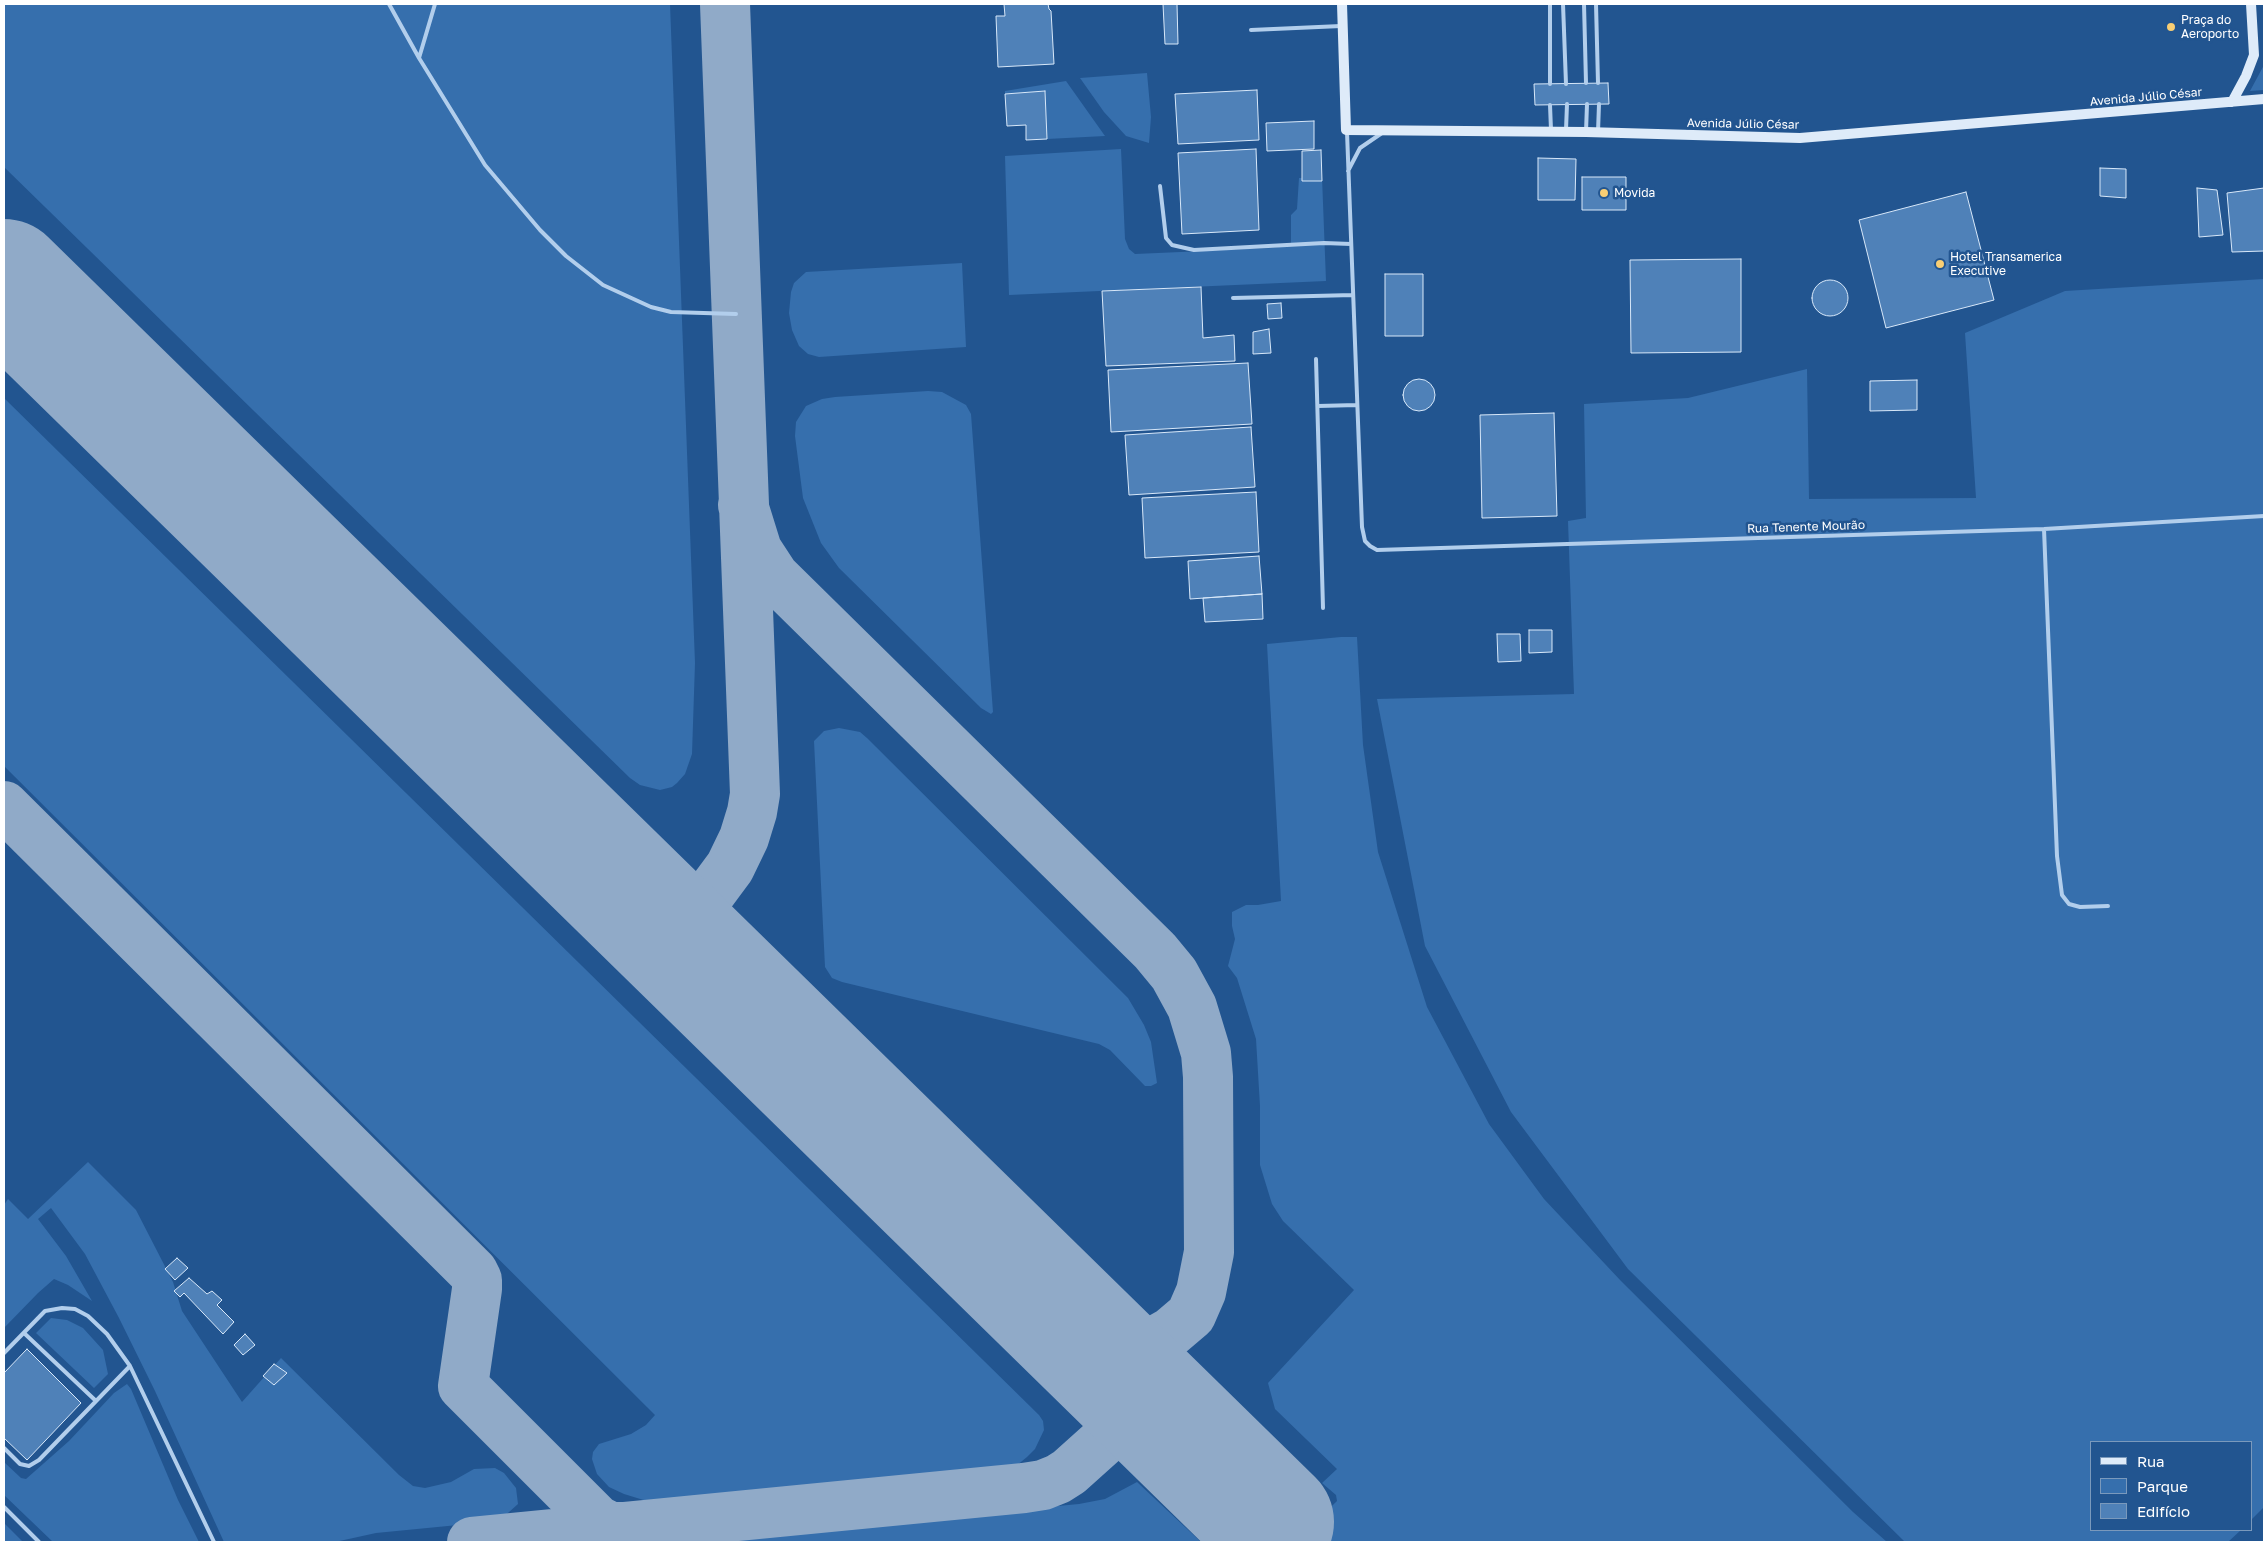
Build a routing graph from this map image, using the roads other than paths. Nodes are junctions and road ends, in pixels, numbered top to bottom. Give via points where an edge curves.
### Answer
1 (389, 4) edge
2 (435, 4) edge
3 (1342, 4) edge
4 (1550, 4) edge
5 (1563, 4) edge
6 (1584, 4) edge
7 (1596, 4) edge
8 (2251, 4) edge
9 (1343, 25) junction
10 (1251, 30) dead end
11 (419, 58) junction
12 (1586, 83) dead end
13 (1598, 83) dead end
14 (1550, 84) dead end
15 (1566, 84) dead end
16 (2264, 99) edge
17 (2232, 102) junction
18 (1567, 104) dead end
19 (1587, 104) dead end
20 (1599, 104) dead end
21 (1550, 105) dead end
22 (1346, 130) junction
23 (1387, 130) junction
24 (1552, 132) junction
25 (1566, 132) junction
26 (1586, 132) junction
27 (1598, 133) junction
28 (1348, 173) junction
29 (1160, 186) dead end
30 (1351, 244) junction
31 (1353, 295) junction
32 (1233, 298) dead end
33 (736, 314) dead end
34 (1316, 360) dead end
35 (1357, 405) junction
36 (1318, 406) junction
37 (2264, 516) edge
38 (2044, 530) junction
39 (1323, 608) dead end
40 (2108, 906) dead end
41 (24, 1332) junction
42 (4, 1352) edge
43 (130, 1366) junction
44 (96, 1401) junction
45 (4, 1448) edge
46 (4, 1507) edge
47 (39, 1542) edge
48 (214, 1542) edge

1 - 11 lane
2 - 11 lane
3 - 9 street
4 - 14 lane
5 - 15 lane
6 - 12 lane
7 - 13 lane
8 - 17 street via 2254,55
9 - 10 lane
9 - 22 street
11 - 33 lane via 485,165 540,230 586,272 603,285 651,307 671,312
16 - 17 street, Avenida Júlio César
17 - 27 street, Avenida Júlio César via 1800,138
18 - 25 lane
19 - 26 lane
20 - 27 lane
21 - 24 lane
22 - 23 street, Avenida Júlio César
22 - 28 lane
23 - 24 street, Avenida Júlio César
23 - 28 lane via 1360,148
24 - 25 street, Avenida Júlio César
25 - 26 street, Avenida Júlio César
26 - 27 street, Avenida Júlio César
28 - 30 lane
29 - 30 lane via 1166,238 1172,245 1194,250
30 - 31 lane
31 - 32 lane
31 - 35 lane
34 - 36 lane
35 - 36 lane
35 - 38 lane, Rua Tenente Mourão via 1362,527 1365,541 1377,550
36 - 39 lane
37 - 38 lane, Rua Tenente Mourão
38 - 40 lane via 2057,856 2062,895 2069,904 2080,907
41 - 42 lane
41 - 43 lane via 45,1311 75,1310 88,1316 106,1334
41 - 44 lane
43 - 44 lane
43 - 48 lane
44 - 45 lane via 39,1460 29,1466 20,1464
46 - 47 lane

